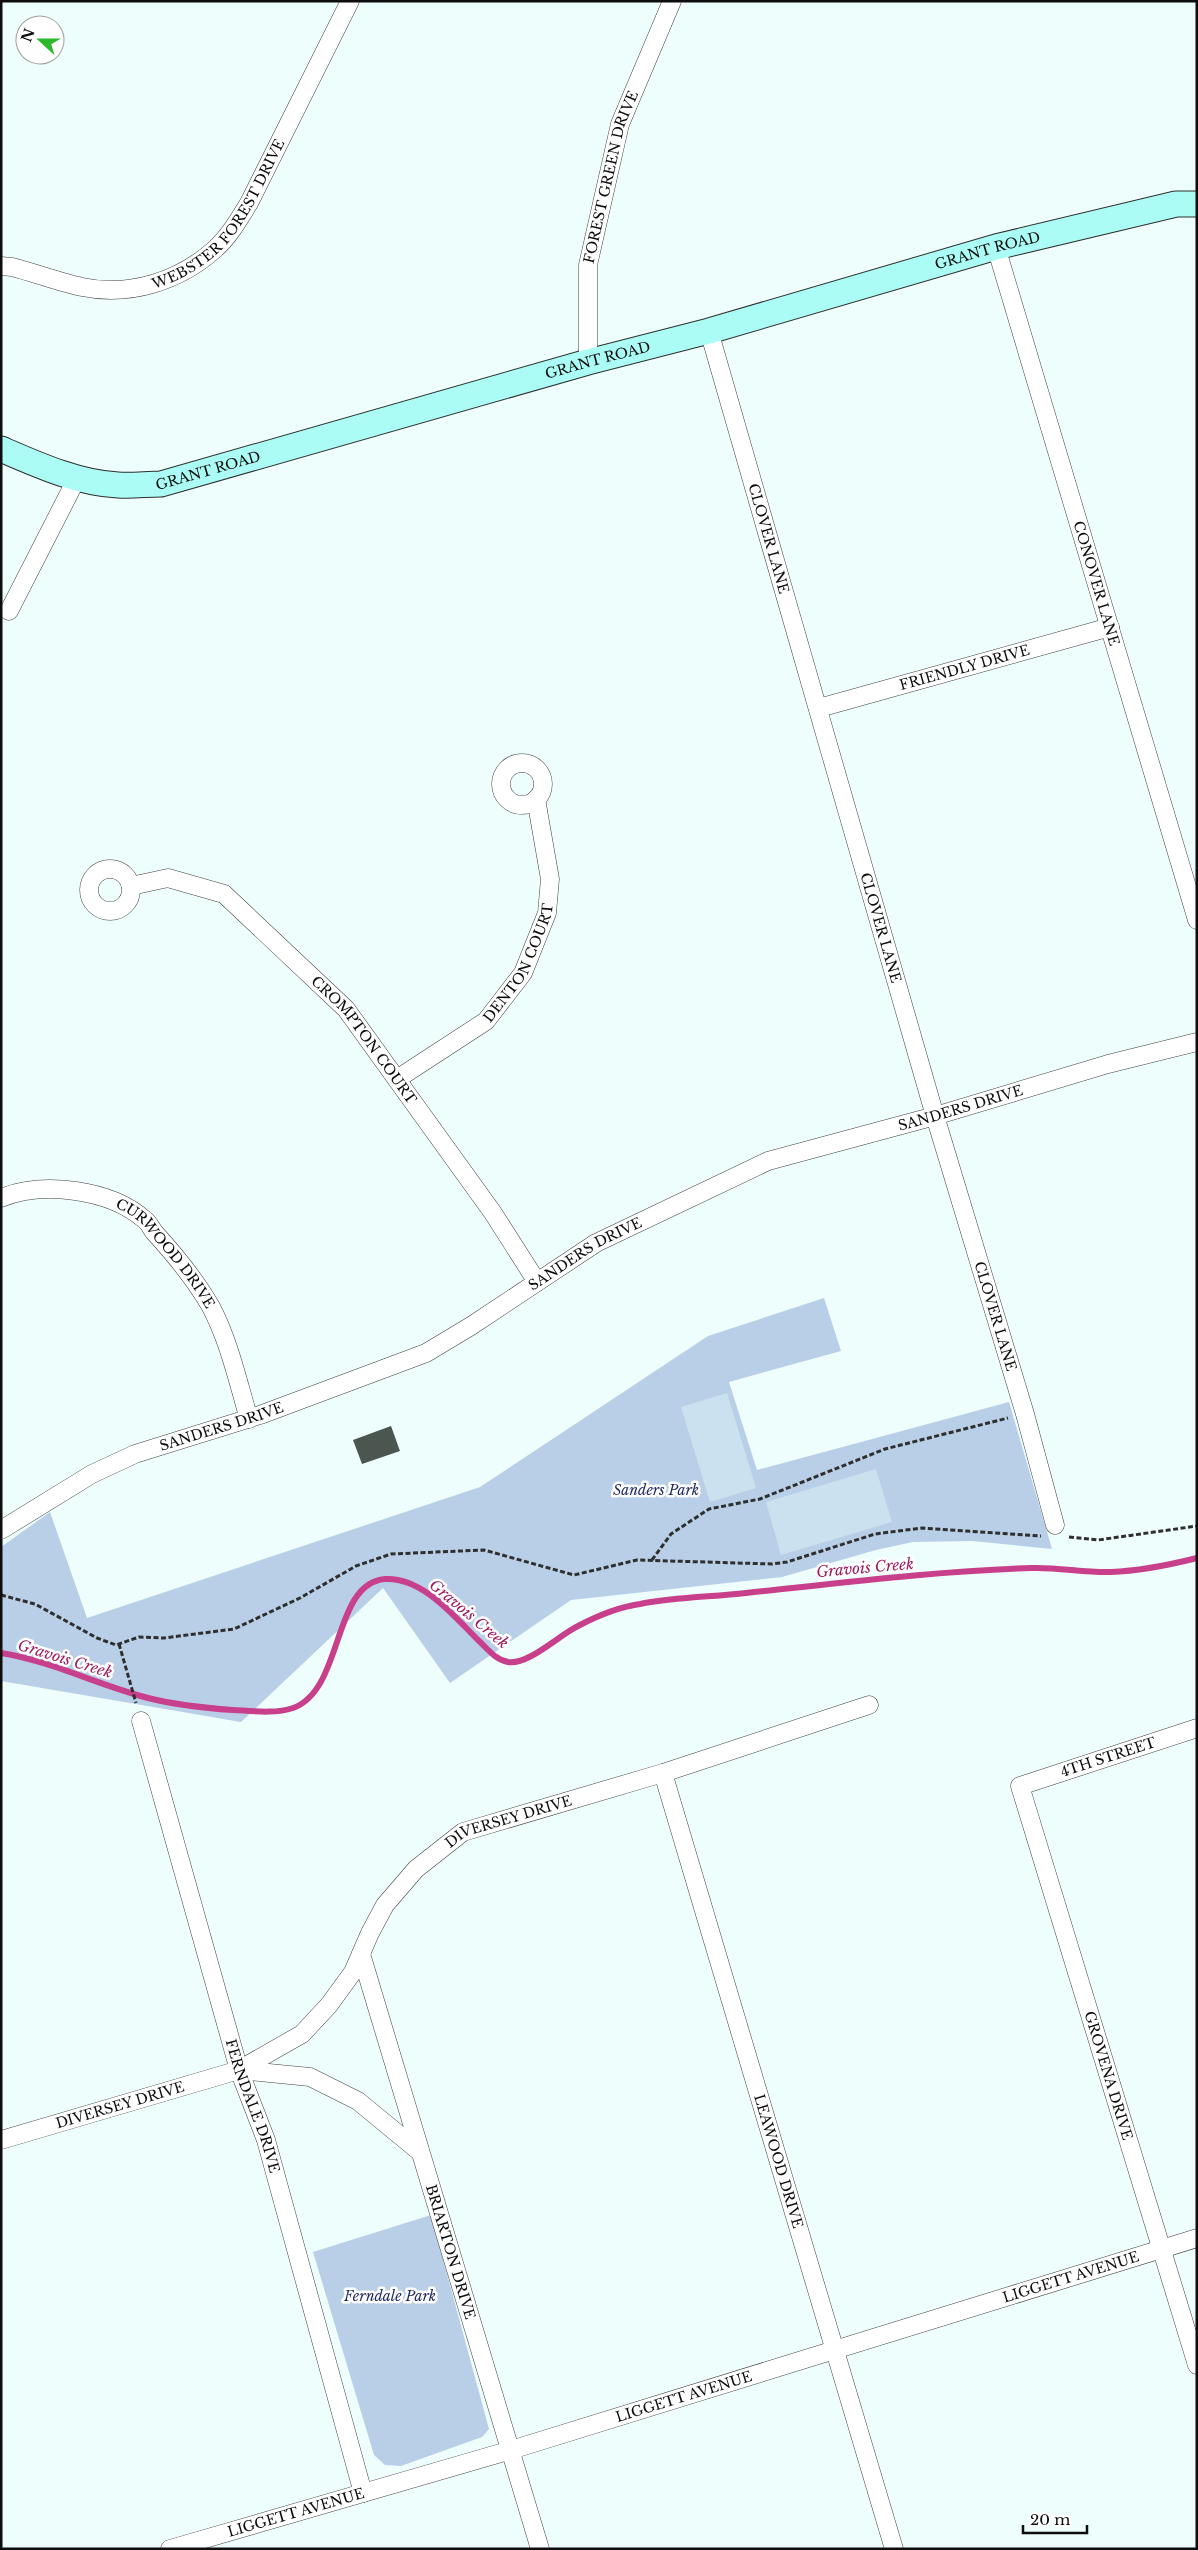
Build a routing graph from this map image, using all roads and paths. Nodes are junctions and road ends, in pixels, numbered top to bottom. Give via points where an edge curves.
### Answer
1 (350, 1) edge
2 (672, 1) edge
3 (1197, 204) edge
4 (996, 247) junction
5 (1, 266) edge
6 (709, 331) junction
7 (588, 362) junction
8 (1, 450) edge
9 (77, 478) junction
10 (9, 611) dead end
11 (1110, 627) junction
12 (819, 708) junction
13 (536, 799) dead end
14 (131, 886) dead end
15 (1197, 920) edge
16 (1197, 1042) edge
17 (397, 1079) junction
18 (935, 1116) junction
19 (1, 1198) edge
20 (537, 1282) junction
21 (1026, 1414) junction
22 (249, 1418) junction
23 (1197, 1526) edge
24 (1, 1530) edge
25 (1056, 1533) junction
26 (652, 1560) junction
27 (1, 1595) edge
28 (119, 1644) junction
29 (869, 1705) dead end
30 (139, 1713) joint
31 (1197, 1728) edge
32 (663, 1774) junction
33 (1020, 1786) joint
34 (361, 1954) junction
35 (239, 2070) junction
36 (1, 2140) edge
37 (420, 2152) junction
38 (1197, 2238) edge
39 (1162, 2248) junction
40 (834, 2352) junction
41 (1197, 2365) edge
42 (511, 2450) junction
43 (363, 2493) junction
44 (170, 2549) edge
45 (540, 2549) edge
46 (894, 2549) edge

1 - 5 street, WEBSTER FOREST DRIVE via 249,203 216,249 192,267 140,288 83,287
2 - 7 street, FOREST GREEN DRIVE via 620,124 588,265
3 - 4 street, GRANT ROAD via 1176,204
4 - 6 street, GRANT ROAD
4 - 11 street, CONOVER LANE
6 - 7 street, GRANT ROAD
6 - 12 street, CLOVER LANE
7 - 9 street, GRANT ROAD via 160,484 117,485
8 - 9 street, GRANT ROAD
9 - 10 street
11 - 12 street, FRIENDLY DRIVE
11 - 15 street, CONOVER LANE
12 - 18 street, CLOVER LANE
13 - 17 street, DENTON COURT via 550,879 547,913 523,973 486,1021
14 - 17 street, CROMPTON COURT via 168,878 224,894 346,1009
16 - 18 street, SANDERS DRIVE via 1108,1064
17 - 20 street, CROMPTON COURT via 493,1213
18 - 20 street, SANDERS DRIVE via 768,1160 596,1243
18 - 21 street, CLOVER LANE
19 - 22 street, CURWOOD DRIVE via 17,1192 60,1188 107,1199 145,1220 179,1259 212,1309
20 - 22 street, SANDERS DRIVE via 426,1353
21 - 25 street, CLOVER LANE
21 - 26 path via 885,1449 760,1499 709,1509 671,1534
22 - 24 street, SANDERS DRIVE via 135,1454 92,1474
23 - 25 path via 1098,1540
25 - 26 path via 922,1528 876,1534 772,1564
26 - 28 path via 627,1560 574,1575 484,1550 391,1554 356,1566 300,1598 234,1628 164,1638 139,1637
27 - 28 path via 35,1604 110,1644
28 - 30 path
29 - 32 street, DIVERSEY DRIVE
30 - 35 street, FERNDALE DRIVE
31 - 33 street, 4TH STREET
32 - 34 street, DIVERSEY DRIVE via 463,1832 410,1876 386,1905
32 - 40 street, LEAWOOD DRIVE
33 - 39 street, GROVENA DRIVE
34 - 35 street, DIVERSEY DRIVE via 353,1972 315,2022 281,2048
34 - 37 street, BRIARTON DRIVE
35 - 36 street, DIVERSEY DRIVE
35 - 37 street, DIVERSEY DRIVE via 310,2077 358,2101
35 - 43 street, FERNDALE DRIVE via 266,2140
37 - 42 street, BRIARTON DRIVE
38 - 39 street, LIGGETT AVENUE
39 - 40 street, LIGGETT AVENUE
39 - 41 street, GROVENA DRIVE
40 - 42 street, LIGGETT AVENUE
40 - 46 street, LEAWOOD DRIVE
42 - 43 street, LIGGETT AVENUE
42 - 45 street, BRIARTON DRIVE
43 - 44 street, LIGGETT AVENUE

